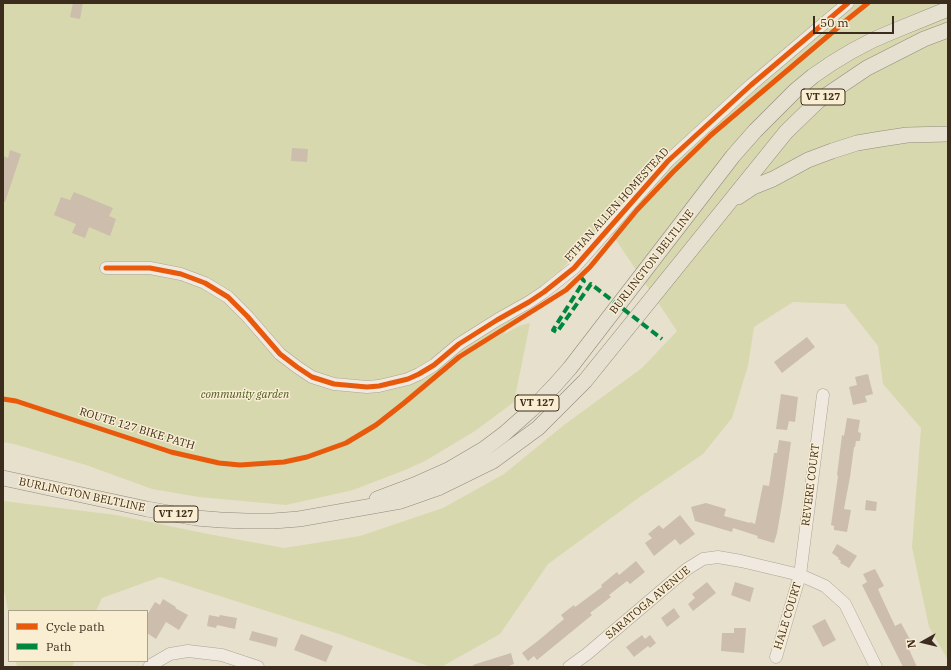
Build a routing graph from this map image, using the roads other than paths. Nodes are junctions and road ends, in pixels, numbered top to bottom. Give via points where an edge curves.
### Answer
1 (848, 3) edge
2 (948, 9) edge
3 (948, 30) edge
4 (948, 134) edge
5 (729, 203) junction
6 (106, 268) dead end
7 (823, 395) dead end
8 (3, 478) edge
9 (352, 510) junction
10 (800, 575) junction
11 (776, 657) dead end
12 (149, 667) edge
13 (258, 667) edge
14 (569, 667) edge
15 (876, 667) edge

1 - 6 street, ETHAN ALLEN HOMESTEAD via 752,84 668,161 574,268 529,302 459,344 434,365 408,378 367,387 334,384 312,376 280,354 228,297 205,283 181,274 150,268
2 - 9 main road, BURLINGTON BELTLINE / VT 127 via 852,51 813,76 780,106 733,156 570,368 531,410 504,434 450,469
3 - 5 main road, BURLINGTON BELTLINE / VT 127 via 924,39 867,68 818,101 786,132
4 - 5 main road via 907,135 857,143 808,160 753,187
5 - 9 main road, BURLINGTON BELTLINE / VT 127 via 585,381 538,428 493,461 438,488 401,501
7 - 10 street, REVERE COURT
8 - 9 main road, BURLINGTON BELTLINE / VT 127 via 196,518 247,522 273,521
10 - 11 street, HALE COURT
10 - 14 street, SARATOGA AVENUE via 718,557 703,559 686,569
10 - 15 street, SARATOGA AVENUE via 825,586 845,604
12 - 13 street via 170,654 188,651 222,655

